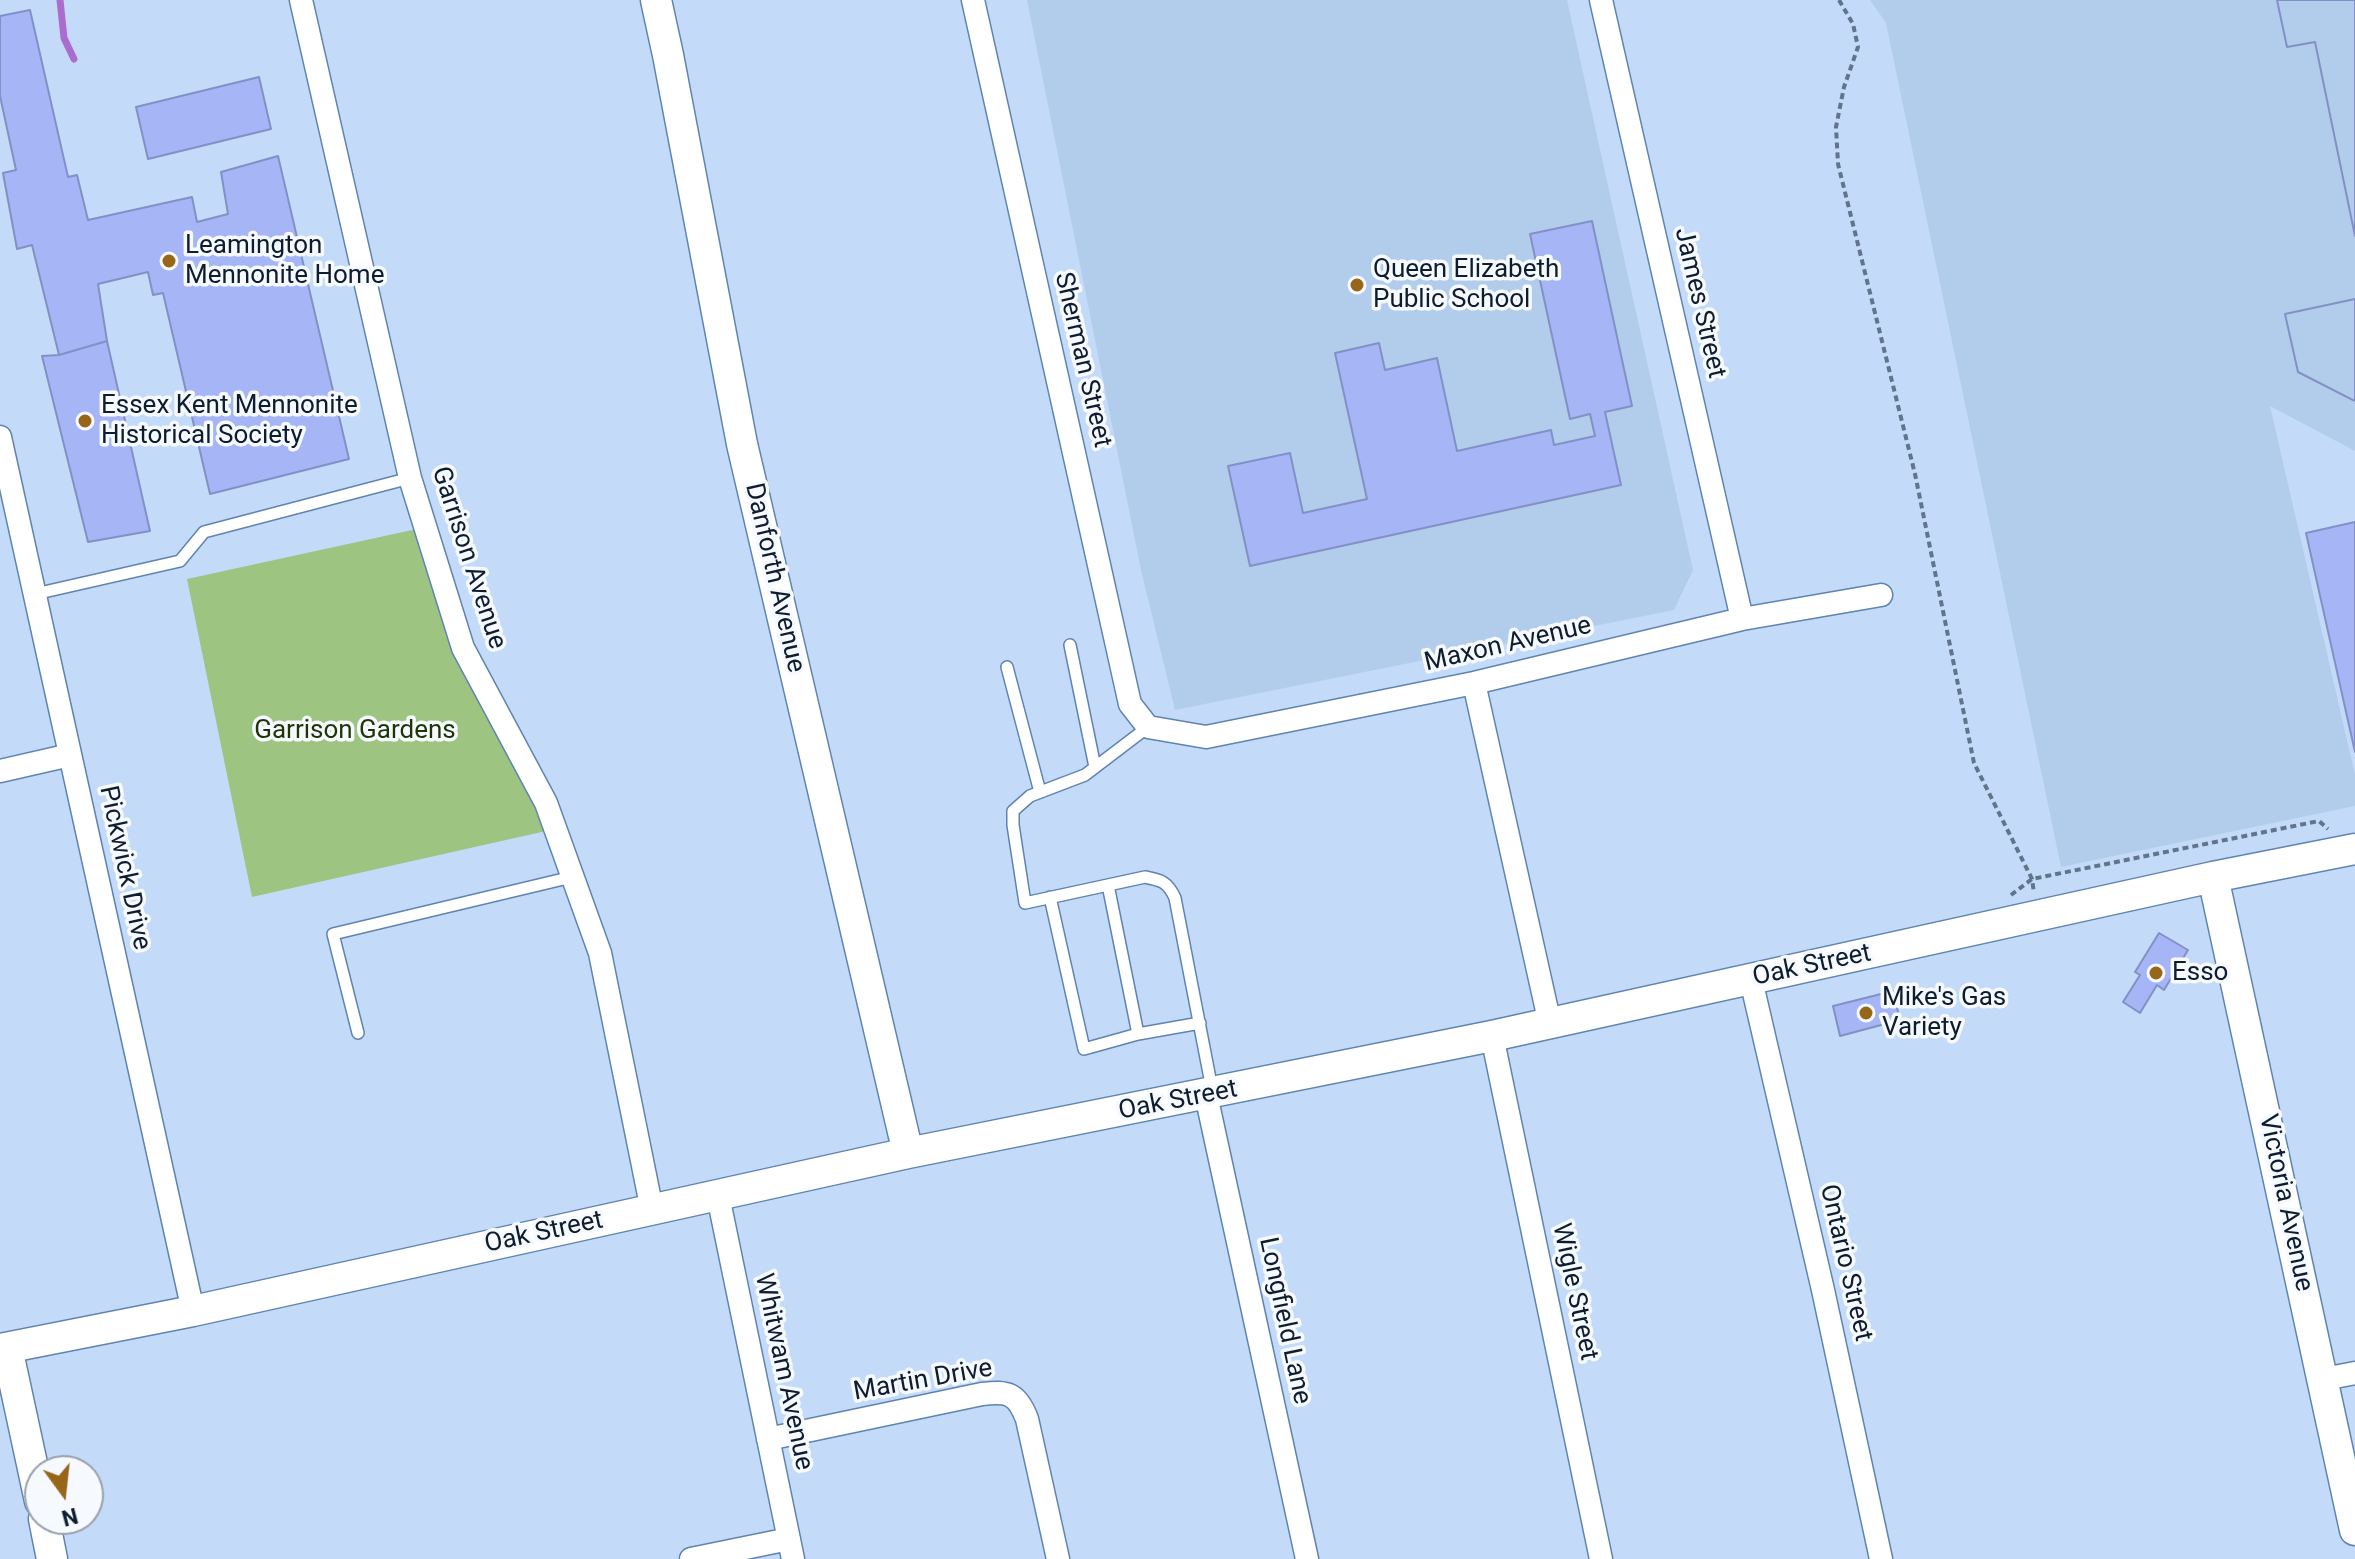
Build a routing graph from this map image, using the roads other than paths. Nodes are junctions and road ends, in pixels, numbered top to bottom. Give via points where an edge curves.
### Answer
1 (301, 0) edge
2 (656, 0) edge
3 (973, 0) edge
4 (1601, 0) edge
5 (0, 437) edge
6 (410, 478) junction
7 (35, 594) junction
8 (1881, 595) dead end
9 (1742, 619) junction
10 (1070, 645) dead end
11 (1007, 667) dead end
12 (1474, 683) junction
13 (1148, 727) junction
14 (70, 755) junction
15 (1095, 767) junction
16 (0, 771) edge
17 (1040, 792) junction
18 (2354, 849) edge
19 (572, 877) junction
20 (2213, 877) junction
21 (1108, 885) junction
22 (1050, 897) junction
23 (1751, 980) junction
24 (1200, 1023) junction
25 (1550, 1024) junction
26 (358, 1033) dead end
27 (1138, 1034) junction
28 (1492, 1036) junction
29 (1209, 1095) junction
30 (908, 1153) junction
31 (718, 1196) junction
32 (652, 1210) junction
33 (193, 1311) junction
34 (4, 1348) edge
35 (2355, 1373) edge
36 (2324, 1379) junction
37 (768, 1439) junction
38 (29, 1455) edge
39 (2355, 1530) edge
40 (47, 1535) edge
41 (791, 1549) edge
42 (52, 1559) edge
43 (691, 1559) edge
44 (1058, 1559) edge
45 (1307, 1559) edge
46 (1601, 1559) edge
47 (1881, 1559) edge

1 - 6 street, Garrison Avenue
2 - 30 street, Danforth Avenue via 742,444
3 - 13 street, Sherman Street via 1130,704
4 - 9 street, James Street
5 - 7 street, Pickwick Drive
6 - 7 lane via 204,532 180,561
6 - 19 street, Garrison Avenue via 463,648 546,803
7 - 14 street, Pickwick Drive
8 - 9 street, Maxon Avenue
9 - 12 street, Maxon Avenue
10 - 15 lane
11 - 17 lane
12 - 13 street, Maxon Avenue via 1206,737
12 - 25 street
13 - 15 lane
14 - 16 street
14 - 33 street, Pickwick Drive
15 - 17 lane
17 - 22 lane via 1013,811 1013,825 1025,903
18 - 20 street, Oak Street
19 - 26 lane via 333,934
19 - 32 street, Garrison Avenue via 600,953
20 - 23 street, Oak Street
20 - 36 street, Victoria Avenue
21 - 22 lane
21 - 24 lane via 1145,877 1170,886
21 - 27 lane
22 - 27 lane via 1084,1049
23 - 25 street, Oak Street
23 - 47 street, Ontario Street
24 - 27 lane
24 - 29 lane
25 - 28 street, Oak Street
28 - 29 street, Oak Street
28 - 46 street, Wigle Street
29 - 30 street, Oak Street
29 - 45 street, Longfield Lane
30 - 31 street, Oak Street
31 - 32 street, Oak Street
31 - 37 street, Whitwam Avenue
32 - 33 street, Oak Street
33 - 34 street, Oak Street
34 - 38 street
35 - 36 street
36 - 39 street, Victoria Avenue
37 - 41 street, Whitwam Avenue
37 - 44 street, Martin Drive via 982,1394 1012,1395 1027,1419
40 - 42 street
41 - 43 street

